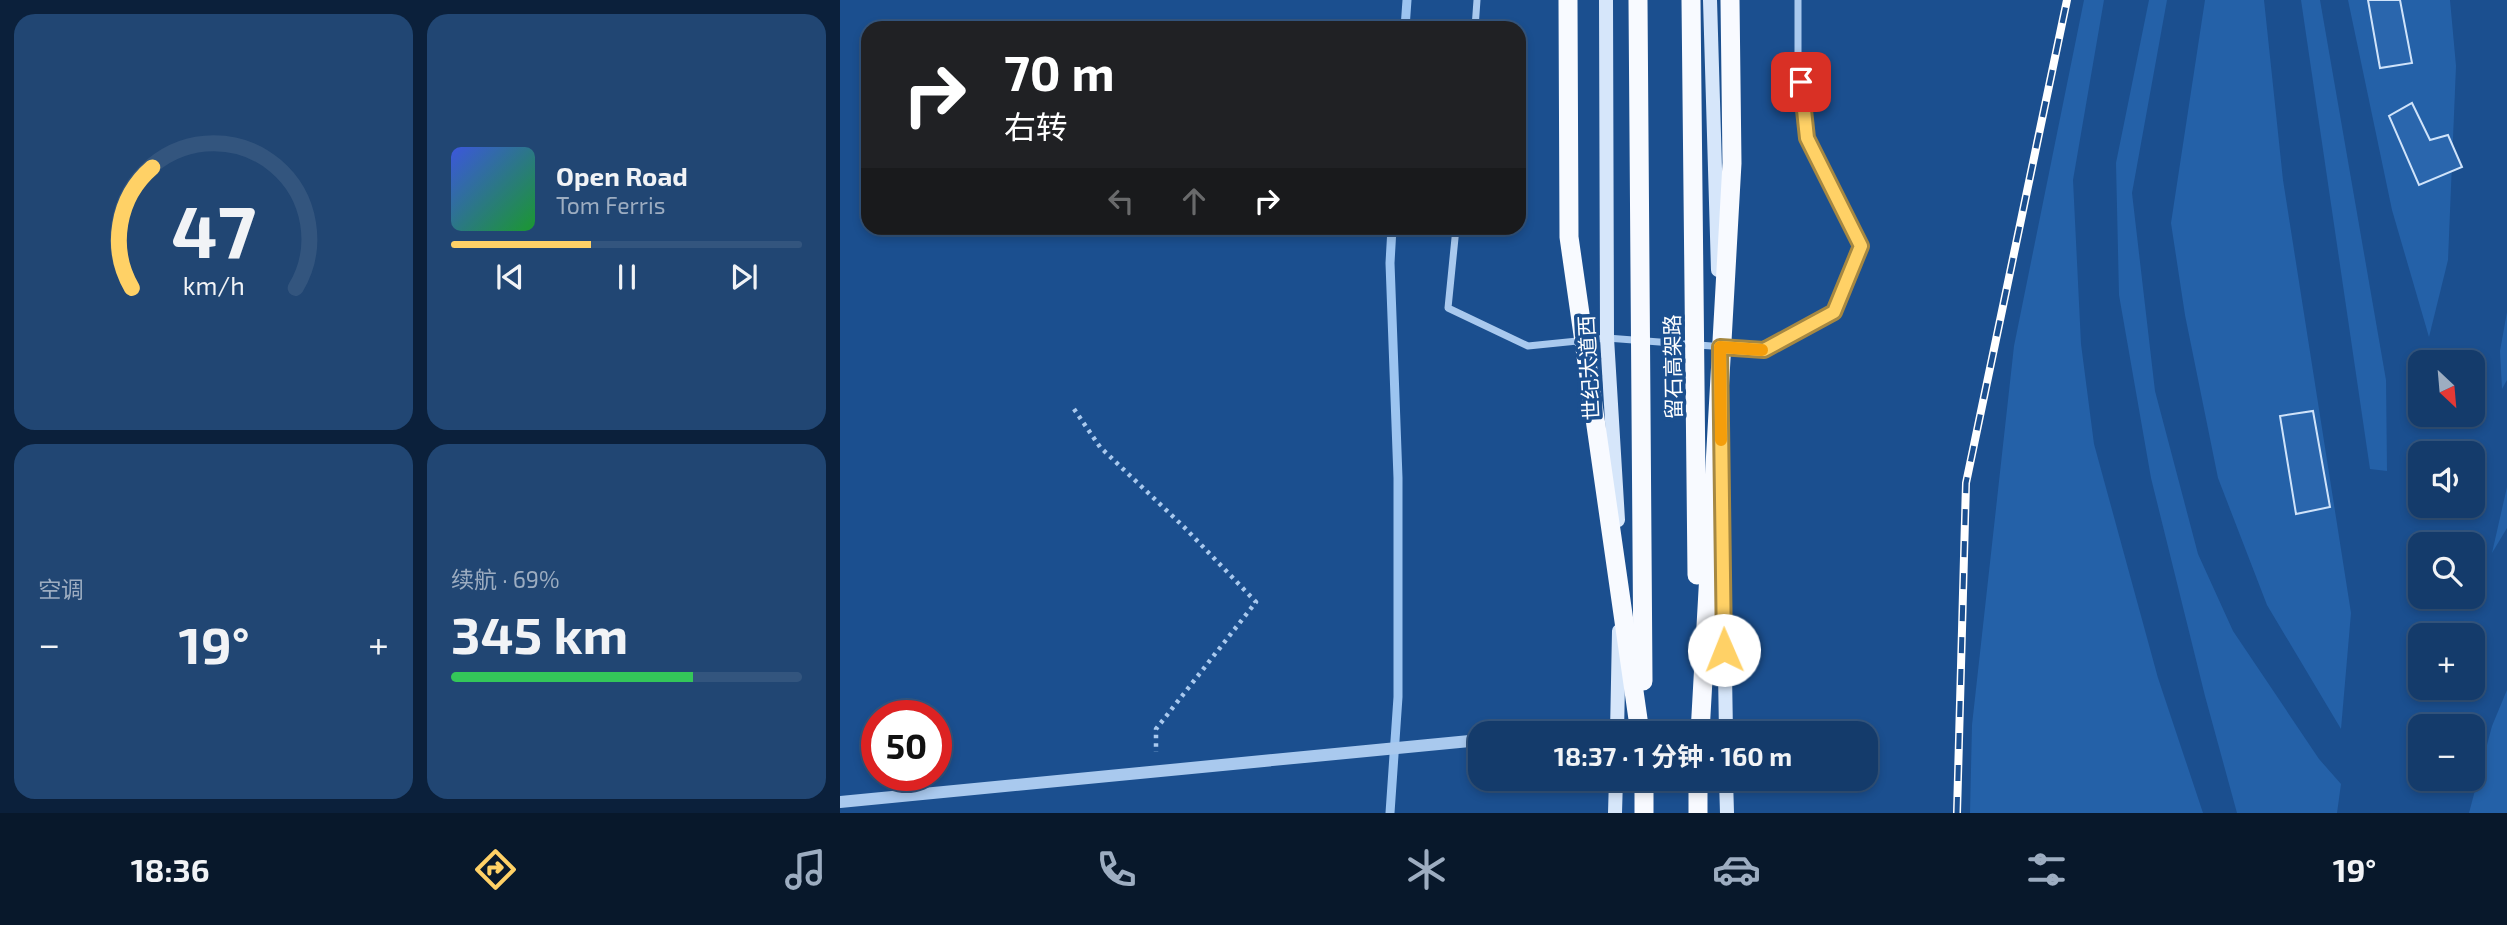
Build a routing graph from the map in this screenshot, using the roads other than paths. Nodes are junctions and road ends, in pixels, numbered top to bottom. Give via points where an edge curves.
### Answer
1 (1477, 0) edge
2 (1568, 0) edge
3 (1606, 0) edge
4 (1638, 0) edge
5 (1691, 0) edge
6 (1710, 0) edge
7 (1730, 0) edge
8 (1798, 0) edge
9 (1476, 21) edge
10 (1455, 235) edge
11 (1607, 338) junction
12 (1720, 347) junction
13 (1617, 721) edge
14 (1639, 721) edge
15 (1641, 721) edge
16 (1699, 721) edge
17 (1700, 721) edge
18 (1726, 721) edge
19 (1468, 741) edge
20 (1616, 791) edge
21 (1644, 791) edge
22 (1698, 791) edge
23 (1726, 791) edge
24 (840, 802) edge
25 (1615, 813) edge
26 (1644, 813) edge
27 (1698, 813) edge
28 (1727, 813) edge

1 - 9 street
2 - 14 highway via 1569,237
3 - 11 main road, 世纪大道西
4 - 15 highway, 留石高架路
5 - 16 highway, 留石高架路
6 - 12 main road
7 - 17 highway via 1732,163
8 - 12 street via 1798,55 1807,138 1861,246 1834,312 1764,350
10 - 11 street via 1448,308 1528,346
11 - 12 street
11 - 13 main road, 世纪大道西 via 1620,558
12 - 18 main road
19 - 24 street
20 - 25 main road
21 - 26 highway
22 - 27 highway
23 - 28 main road

